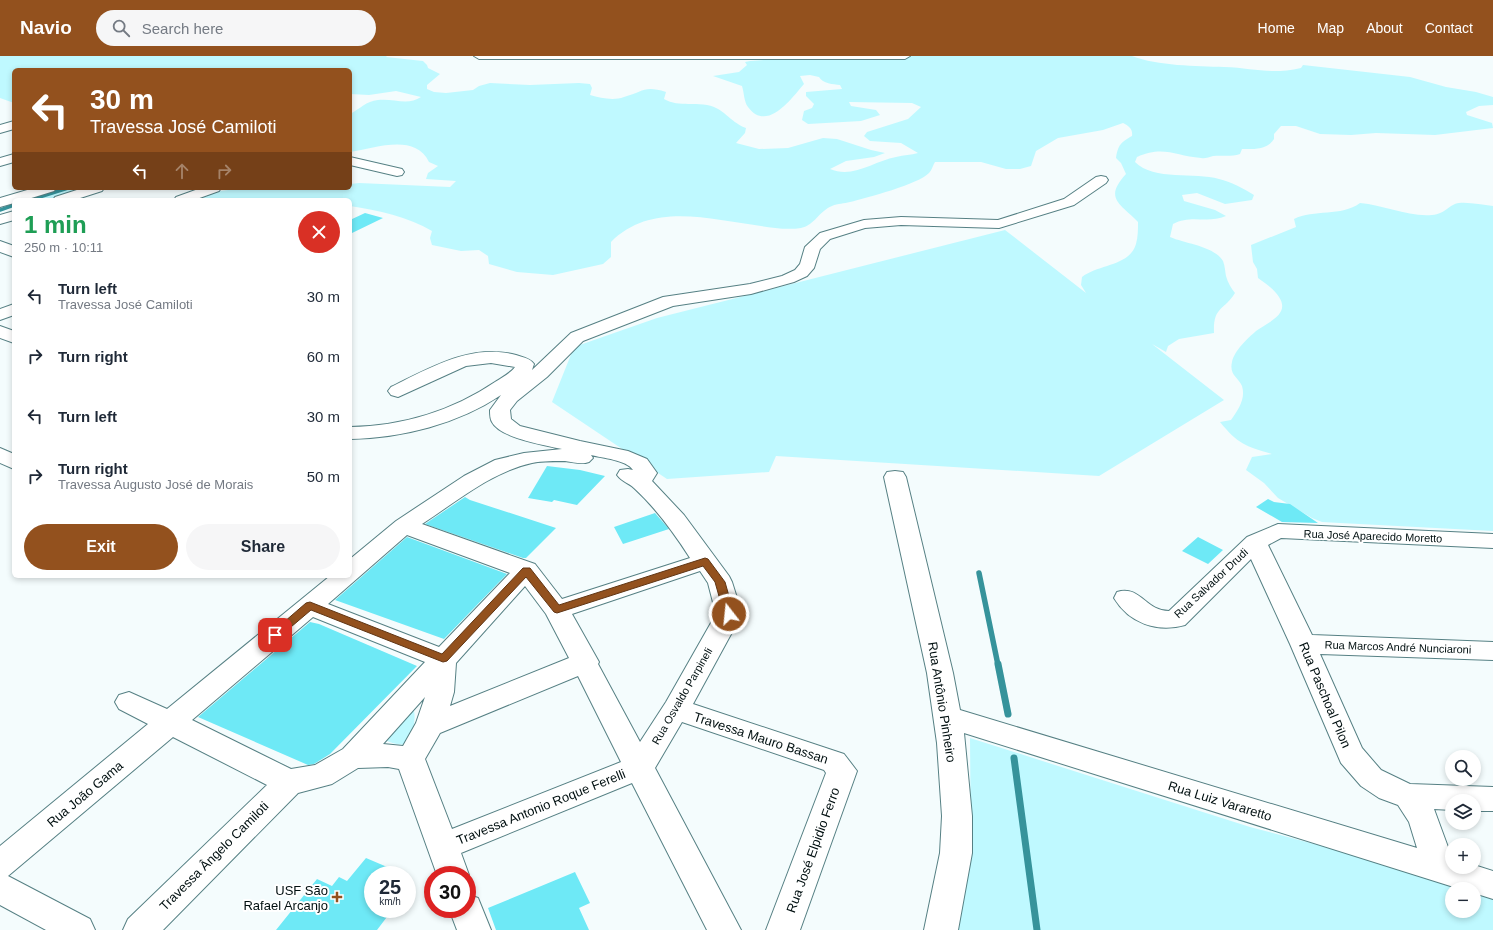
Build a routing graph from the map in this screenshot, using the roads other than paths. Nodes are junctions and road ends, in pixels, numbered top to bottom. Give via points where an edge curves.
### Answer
1 (479, 56) edge
2 (705, 56) edge
3 (904, 56) edge
4 (12, 126) edge
5 (0, 129) edge
6 (12, 159) edge
7 (352, 161) edge
8 (0, 162) edge
9 (397, 172) dead end
10 (1102, 180) dead end
11 (42, 190) edge
12 (91, 190) edge
13 (208, 190) edge
14 (16, 198) edge
15 (66, 198) edge
16 (186, 198) edge
17 (12, 199) edge
18 (0, 203) edge
19 (12, 216) edge
20 (0, 220) edge
21 (0, 246) edge
22 (12, 251) edge
23 (12, 261) edge
24 (0, 265) edge
25 (12, 310) edge
26 (0, 315) edge
27 (0, 331) edge
28 (12, 337) edge
29 (398, 391) dead end
30 (352, 433) edge
31 (0, 454) edge
32 (12, 462) edge
33 (895, 477) dead end
34 (642, 482) junction
35 (404, 526) junction
36 (1493, 541) edge
37 (1255, 542) junction
38 (705, 561) junction
39 (352, 570) edge
40 (526, 570) junction
41 (343, 578) edge
42 (1126, 598) dead end
43 (310, 606) junction
44 (557, 610) junction
45 (1303, 644) junction
46 (1493, 651) edge
47 (443, 658) junction
48 (586, 662) junction
49 (129, 702) dead end
50 (676, 709) junction
51 (947, 717) junction
52 (170, 724) junction
53 (430, 724) junction
54 (353, 757) junction
55 (410, 760) junction
56 (640, 767) junction
57 (842, 771) joint
58 (289, 782) junction
59 (1409, 796) junction
60 (1493, 799) edge
61 (442, 847) junction
62 (0, 865) edge
63 (449, 866) edge
64 (1439, 868) junction
65 (1493, 885) edge
66 (0, 888) edge
67 (469, 918) edge
68 (78, 930) edge
69 (140, 930) edge
70 (474, 930) edge
71 (724, 930) edge
72 (784, 930) edge
73 (942, 930) edge

1 - 2 street
2 - 3 street
4 - 5 street
6 - 8 street
7 - 9 street
10 - 34 street via 1070,202 999,224 901,221 864,224 826,236 813,247 808,265 801,273 788,279 751,289 669,301 577,337 540,373 510,397 500,410 500,421 513,430 621,455 640,463 646,473
11 - 14 street
12 - 15 street
13 - 16 street
17 - 18 street
19 - 20 street
21 - 22 street
23 - 24 street
25 - 26 street
27 - 28 street
29 - 30 street via 460,361 483,357 511,358 525,364 522,372 473,404 426,421 369,433
31 - 32 street
33 - 51 street, Rua Antônio Pinheiro via 940,673
34 - 35 street, Rua Osvaldo Parpineli via 608,463 566,455 531,457 503,465 472,481
34 - 38 street, Rua Osvaldo Parpineli via 676,520
35 - 39 street, Rua Osvaldo Parpineli
35 - 40 street
36 - 37 street, Rua José Aparecido Moretto via 1278,531
37 - 42 street, Rua Salvador Drudi via 1176,619 1149,617
37 - 45 street, Rua Paschoal Pilon
38 - 44 street
38 - 50 street, Rua Osvaldo Parpineli via 720,582 729,614
40 - 44 street
40 - 47 street
41 - 43 street
43 - 47 street
43 - 52 street
44 - 48 street
45 - 46 street, Rua Marcos André Nunciaroni
45 - 59 street, Rua Paschoal Pilon via 1351,755 1371,778
47 - 53 street via 440,692
47 - 54 street
48 - 53 street
48 - 56 street
49 - 52 street
50 - 56 street, Rua Osvaldo Parpineli
50 - 57 street, Travessa Mauro Bassan via 834,762
51 - 64 street, Rua Luiz Vararetto
51 - 73 street, Rua Antônio Pinheiro via 957,816 956,853
52 - 58 street
52 - 62 street, Rua João Gama
53 - 55 street
54 - 55 street via 388,755
54 - 58 street via 322,776
55 - 61 street
56 - 61 street, Travessa Antonio Roque Ferelli
56 - 71 street
57 - 72 street, Rua José Elpidio Ferro
58 - 69 street, Travessa Ângelo Camiloti
59 - 60 street, Rua Paschoal Pilon
59 - 64 street via 1423,818
61 - 63 street
64 - 65 street, Rua Luiz Vararetto
66 - 68 street
67 - 70 street

